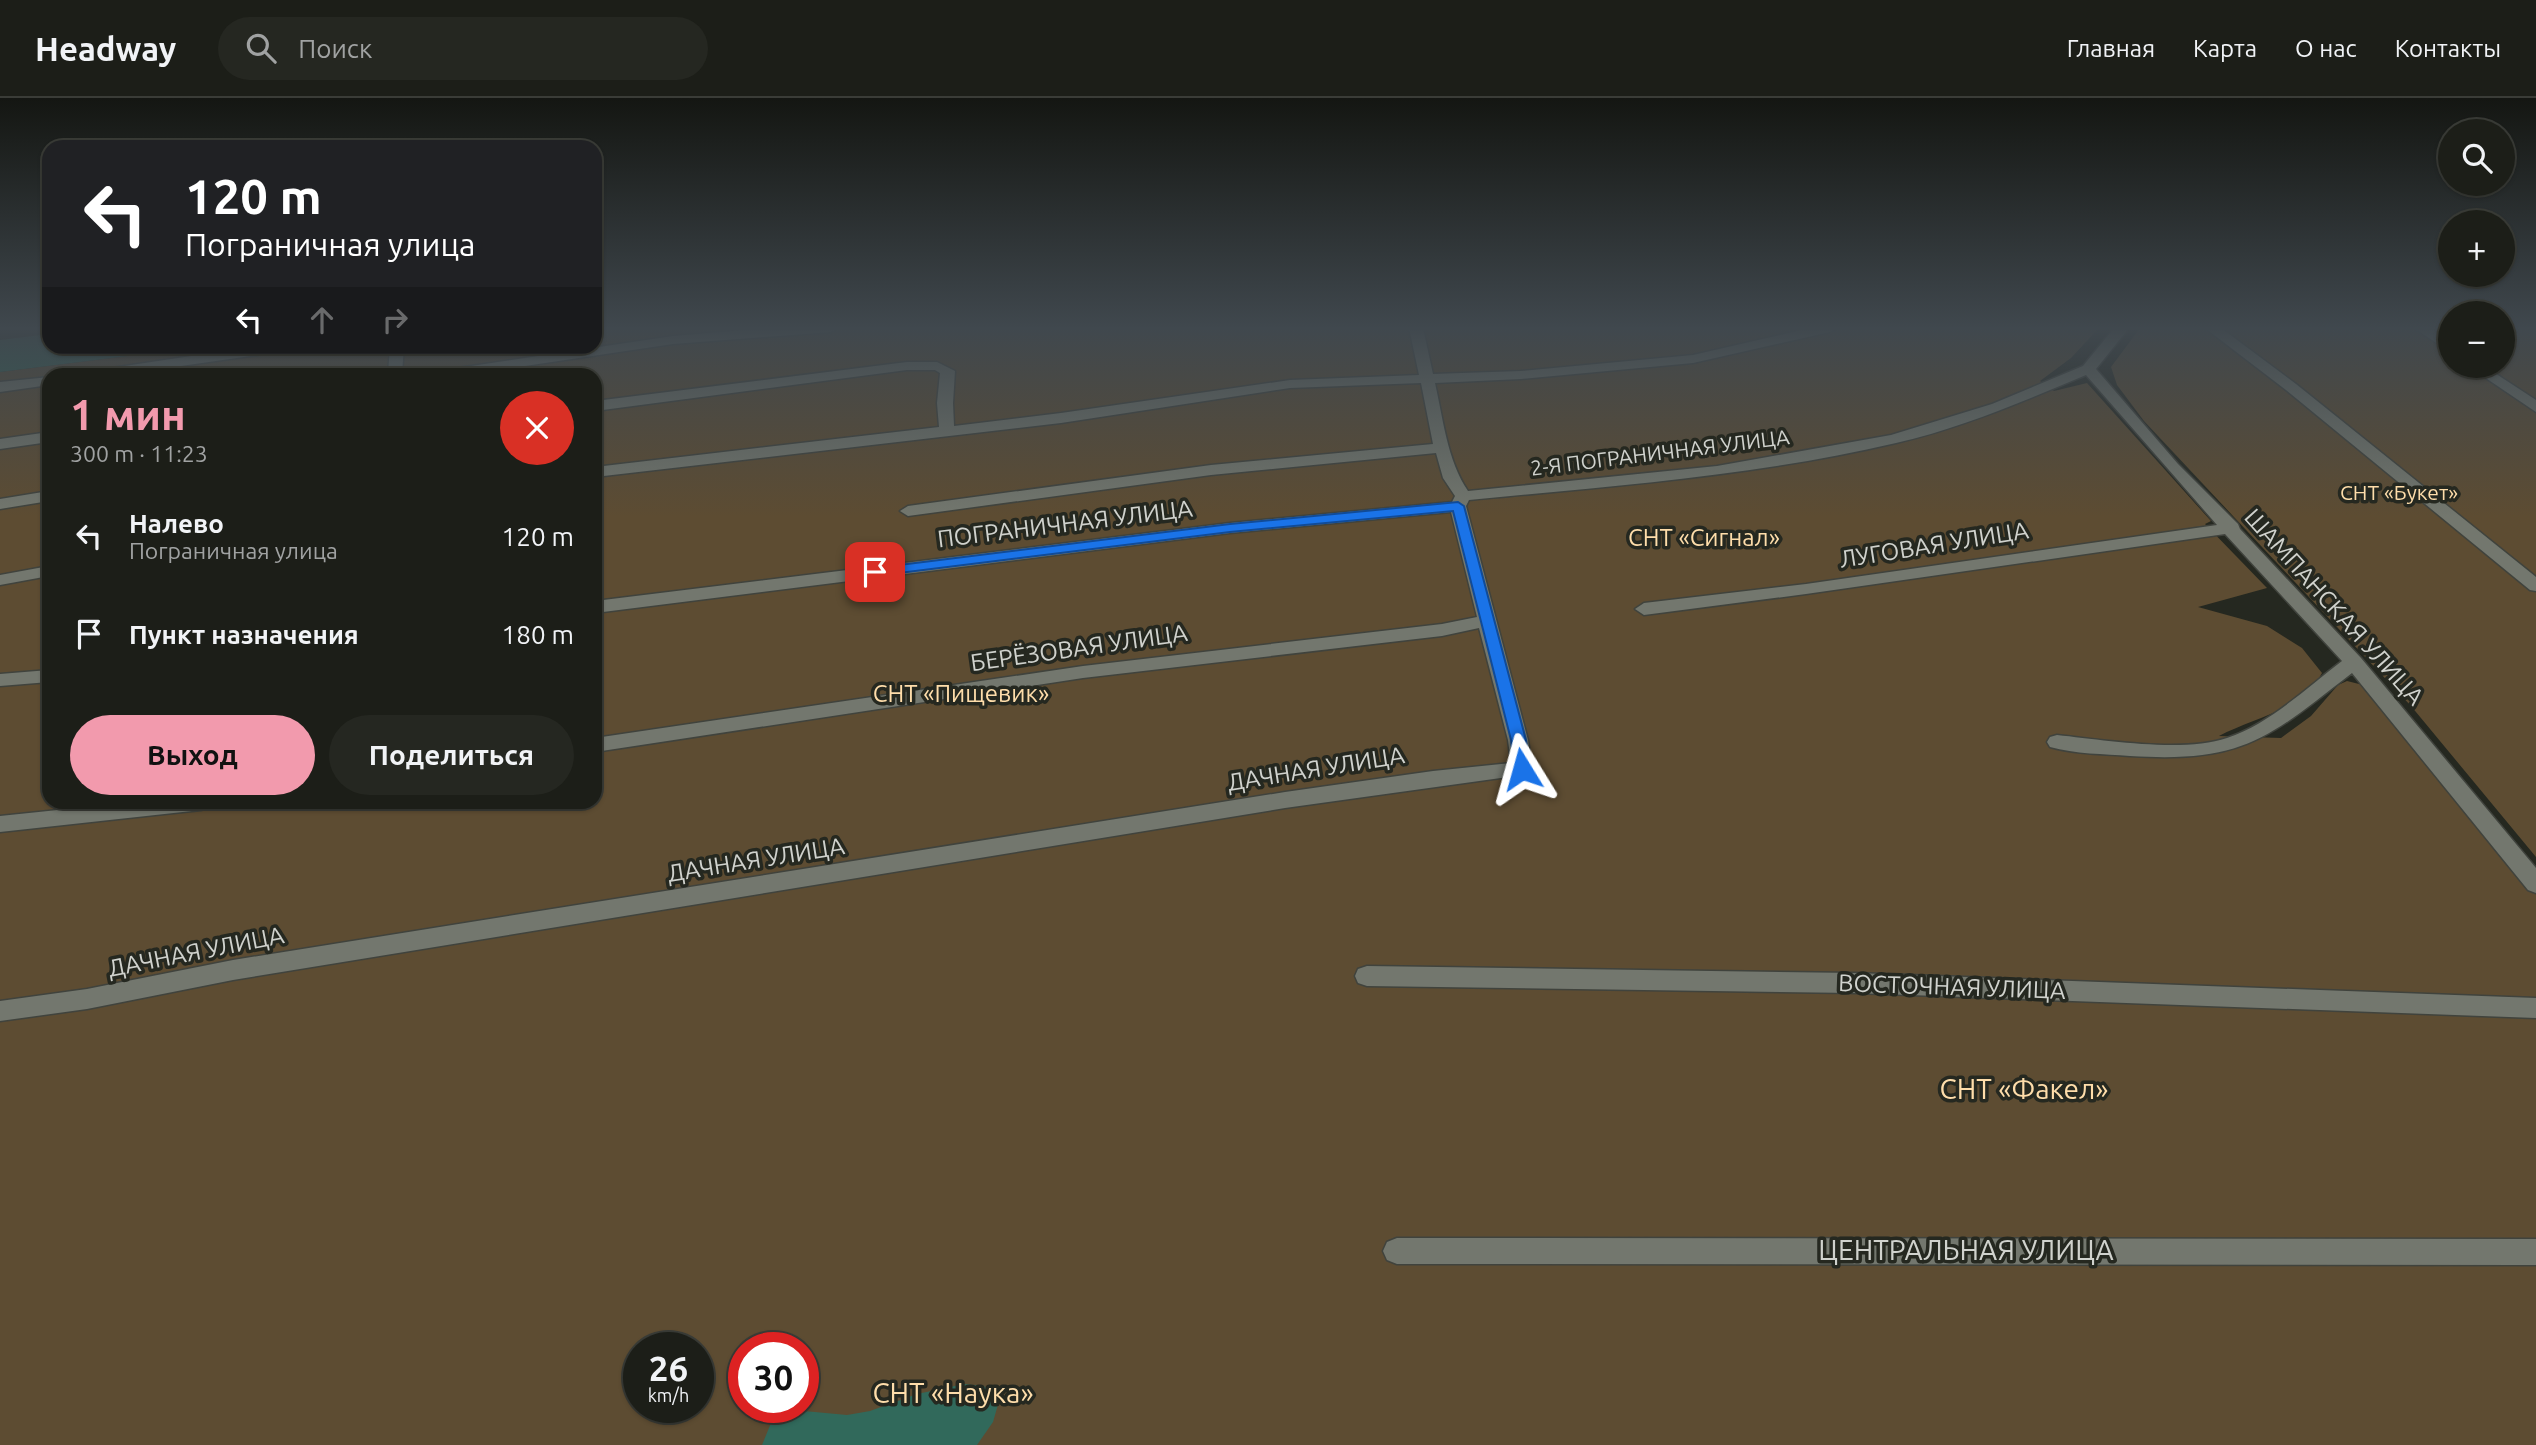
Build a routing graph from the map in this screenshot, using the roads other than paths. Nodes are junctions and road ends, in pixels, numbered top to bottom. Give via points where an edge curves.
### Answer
1 (713, 391) edge
2 (946, 391) edge
3 (1238, 391) edge
4 (1430, 391) edge
5 (2036, 391) edge
6 (2107, 391) edge
7 (2296, 391) edge
8 (2512, 391) edge
9 (602, 405) edge
10 (2536, 407) edge
11 (947, 430) junction
12 (42, 438) edge
13 (0, 444) edge
14 (1442, 448) junction
15 (602, 471) edge
16 (42, 497) edge
17 (1461, 501) junction
18 (0, 504) edge
19 (908, 511) dead end
20 (2232, 528) junction
21 (42, 572) edge
22 (0, 580) edge
23 (2536, 586) edge
24 (602, 606) edge
25 (1644, 610) dead end
26 (1488, 620) junction
27 (2354, 662) junction
28 (42, 677) edge
29 (0, 680) edge
30 (2057, 742) dead end
31 (602, 744) edge
32 (137, 809) edge
33 (0, 824) edge
34 (2536, 884) edge
35 (1367, 976) dead end
36 (2536, 1008) edge
37 (0, 1011) edge
38 (1397, 1251) dead end
39 (2536, 1252) edge

1 - 9 street
2 - 11 street
3 - 11 street
4 - 14 street
5 - 17 street, 2-Я ПОГРАНИЧНАЯ УЛИЦА via 1894,439 1717,471
6 - 20 street, ШАМПАНСКАЯ УЛИЦА
7 - 23 street
8 - 10 street
11 - 15 street
12 - 13 street
14 - 17 street
14 - 19 street via 1211,470
16 - 18 street
17 - 24 street, ПОГРАНИЧНАЯ УЛИЦА
17 - 26 street
20 - 25 street, ЛУГОВАЯ УЛИЦА
20 - 27 street, ШАМПАНСКАЯ УЛИЦА
21 - 22 street
26 - 31 street, БЕРЁЗОВАЯ УЛИЦА via 1442,630 1083,672
26 - 37 street, ДАЧНАЯ УЛИЦА via 1522,769 1433,778 1134,824
27 - 30 street via 2276,722 2232,744 2193,750
27 - 34 street, ШАМПАНСКАЯ УЛИЦА
28 - 29 street
32 - 33 street
35 - 36 street, ВОСТОЧНАЯ УЛИЦА via 1856,983
38 - 39 street, ЦЕНТРАЛЬНАЯ УЛИЦА

